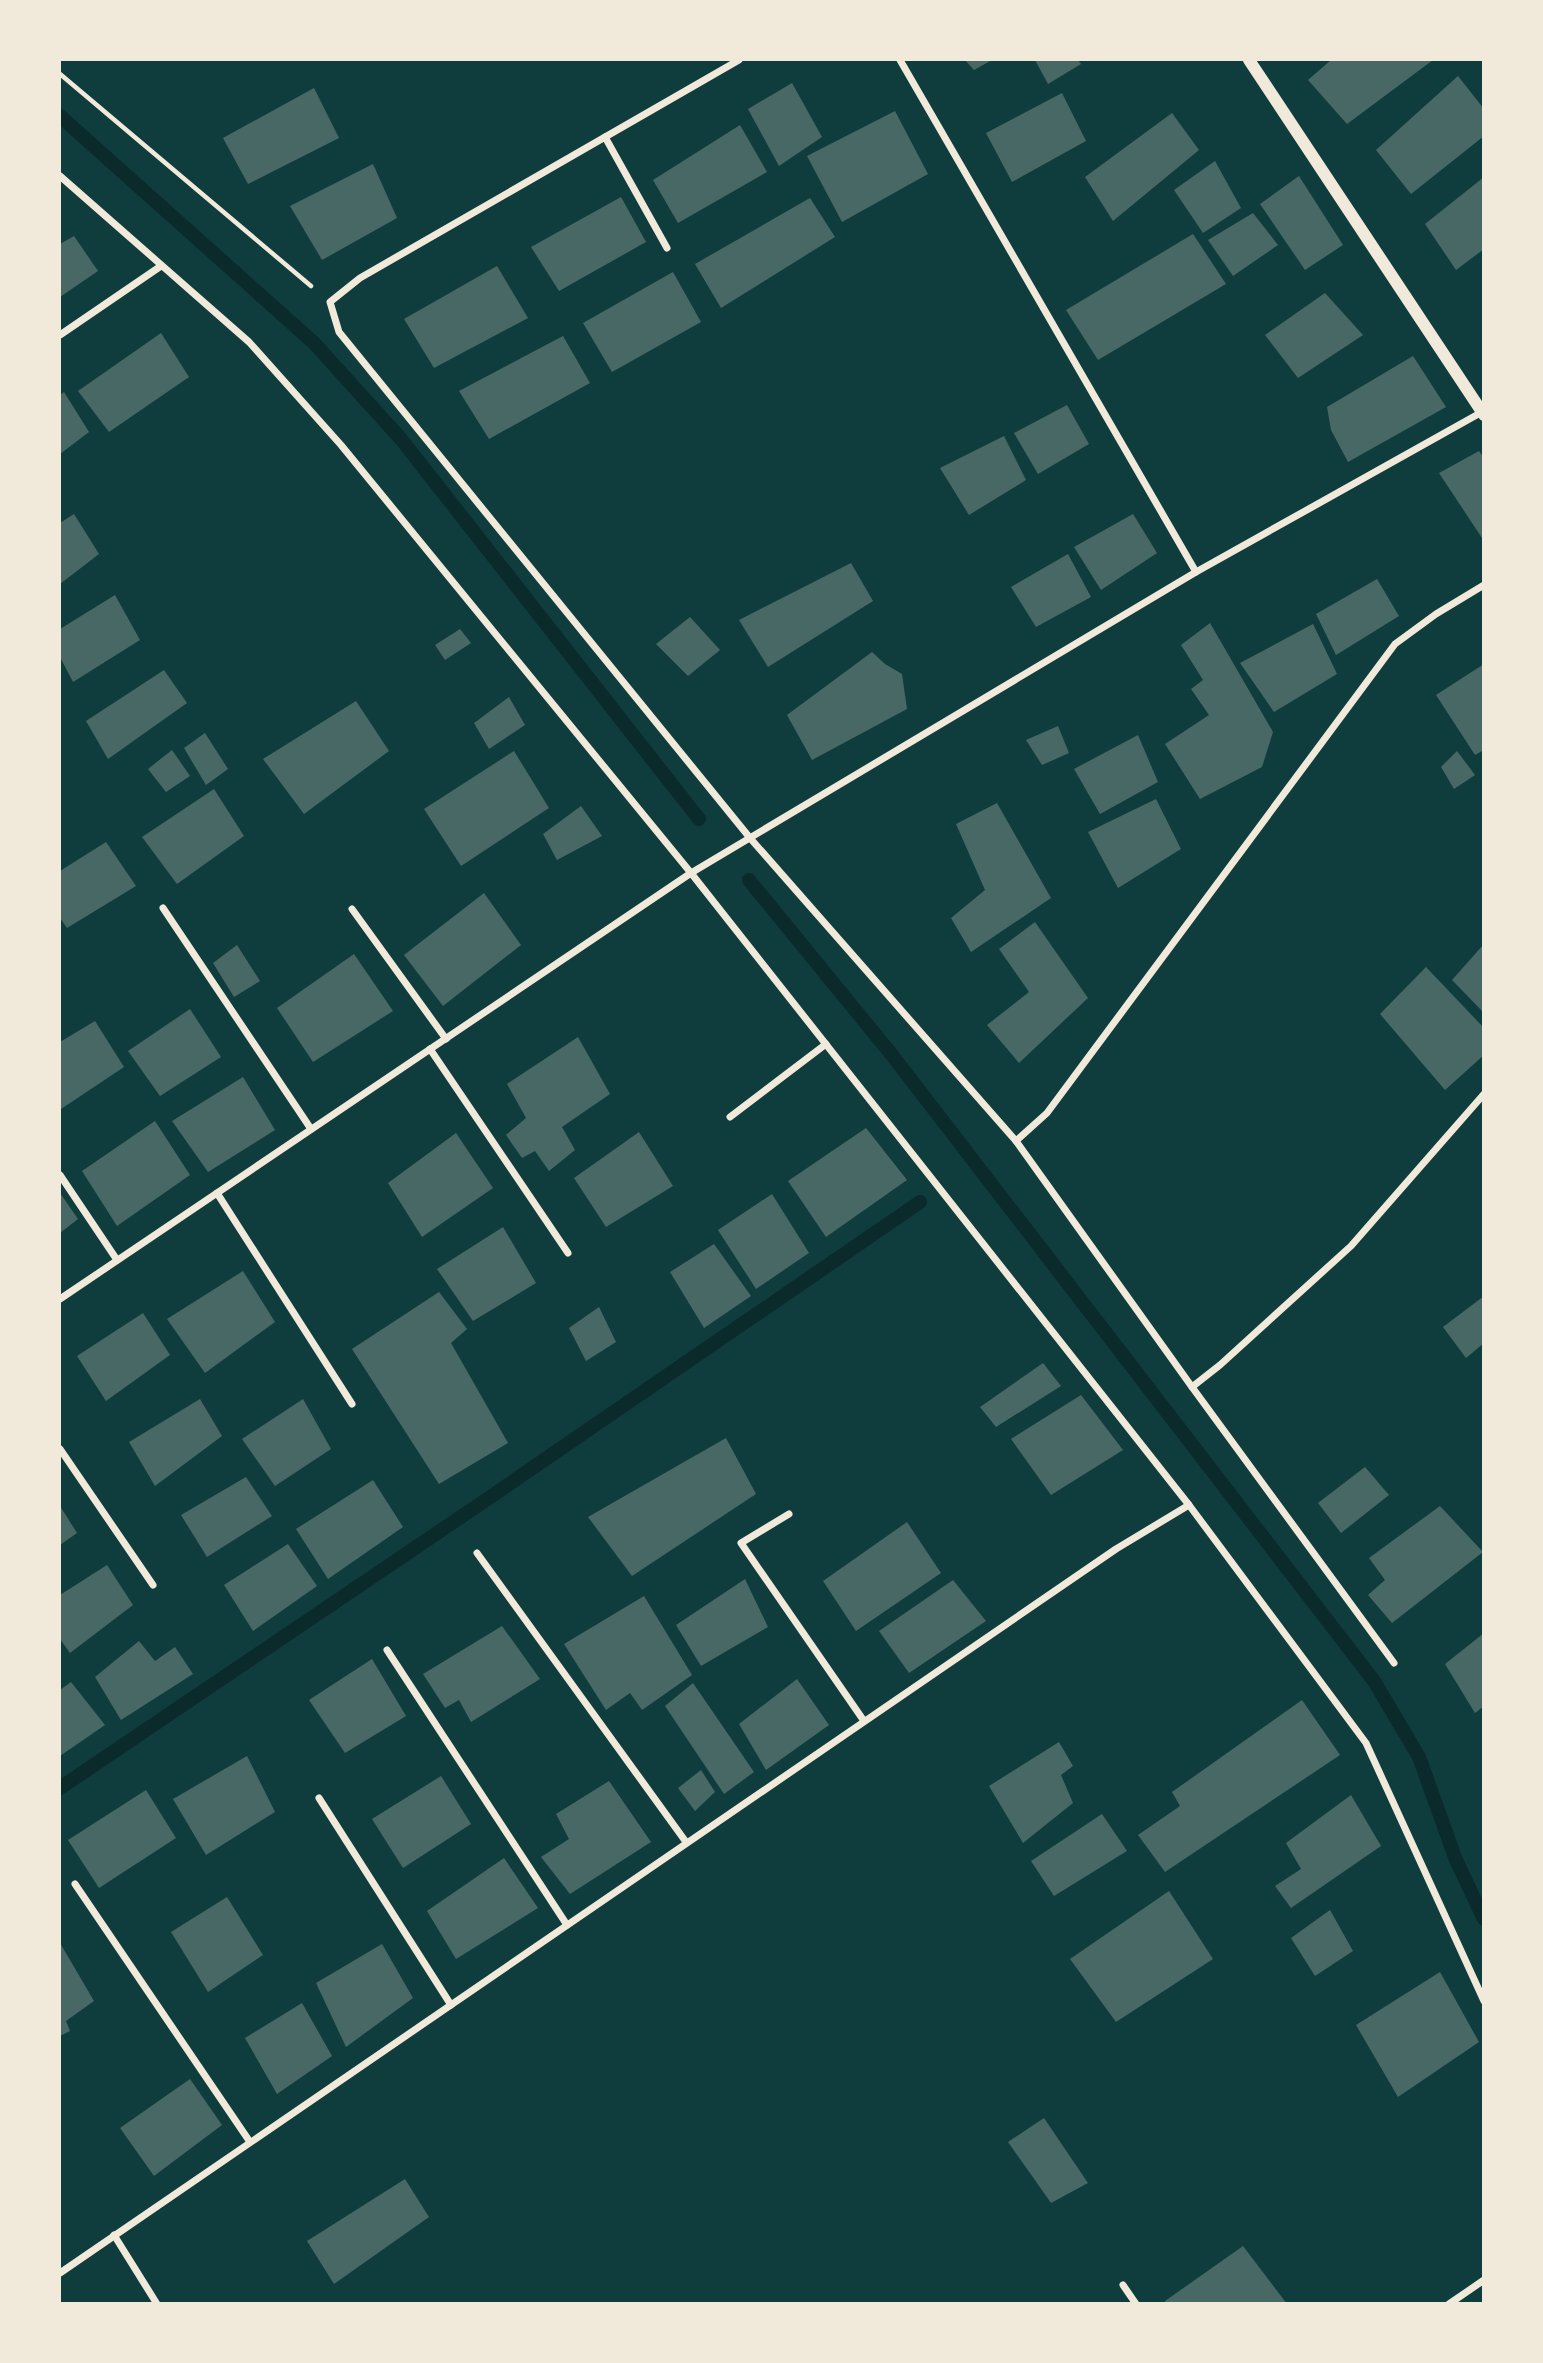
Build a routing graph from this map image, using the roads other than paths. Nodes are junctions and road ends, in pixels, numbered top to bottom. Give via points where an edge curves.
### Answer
1 (740, 60) edge
2 (900, 60) edge
3 (1249, 60) edge
4 (605, 137) junction
5 (60, 176) edge
6 (667, 248) dead end
7 (161, 266) junction
8 (60, 335) edge
9 (1483, 414) edge
10 (1196, 572) junction
11 (1483, 585) edge
12 (750, 838) junction
13 (691, 873) junction
14 (163, 908) dead end
15 (352, 909) dead end
16 (446, 1039) junction
17 (826, 1044) junction
18 (430, 1049) junction
19 (1483, 1094) edge
20 (730, 1117) dead end
21 (311, 1129) junction
22 (1016, 1141) junction
23 (60, 1175) edge
24 (217, 1193) junction
25 (568, 1253) dead end
26 (117, 1260) junction
27 (60, 1299) edge
28 (1192, 1387) junction
29 (352, 1404) dead end
30 (60, 1449) edge
31 (1189, 1505) junction
32 (789, 1514) dead end
33 (477, 1553) dead end
34 (153, 1585) dead end
35 (387, 1650) dead end
36 (1394, 1663) dead end
37 (864, 1721) junction
38 (319, 1798) dead end
39 (686, 1842) junction
40 (75, 1884) dead end
41 (566, 1925) junction
42 (1483, 2001) edge
43 (451, 2005) junction
44 (250, 2142) junction
45 (114, 2235) junction
46 (60, 2273) edge
47 (1483, 2280) edge
48 (1123, 2285) dead end
49 (157, 2304) edge
50 (1136, 2304) edge
51 (1449, 2304) edge

1 - 4 street
2 - 10 street
3 - 9 street
4 - 6 street
4 - 12 street via 359,278 330,302 339,332
5 - 7 street
7 - 8 street
7 - 13 street via 249,342 341,445
9 - 10 street
10 - 12 street
11 - 22 street via 1395,644 1047,1113
12 - 13 street
12 - 22 street
13 - 16 street
13 - 17 street
14 - 21 street
15 - 16 street
16 - 18 street
17 - 20 street
17 - 31 street
18 - 21 street
18 - 25 street
19 - 28 street via 1351,1247
21 - 24 street
22 - 28 street
23 - 26 street
24 - 26 street
24 - 29 street
26 - 27 street
28 - 36 street
30 - 34 street
31 - 37 street via 1116,1549
31 - 42 street via 1366,1743
32 - 37 street via 741,1543
33 - 39 street
35 - 41 street
37 - 39 street
38 - 43 street
39 - 41 street
40 - 44 street
41 - 43 street
43 - 44 street
44 - 45 street
45 - 46 street
45 - 49 street
47 - 51 street
48 - 50 street

